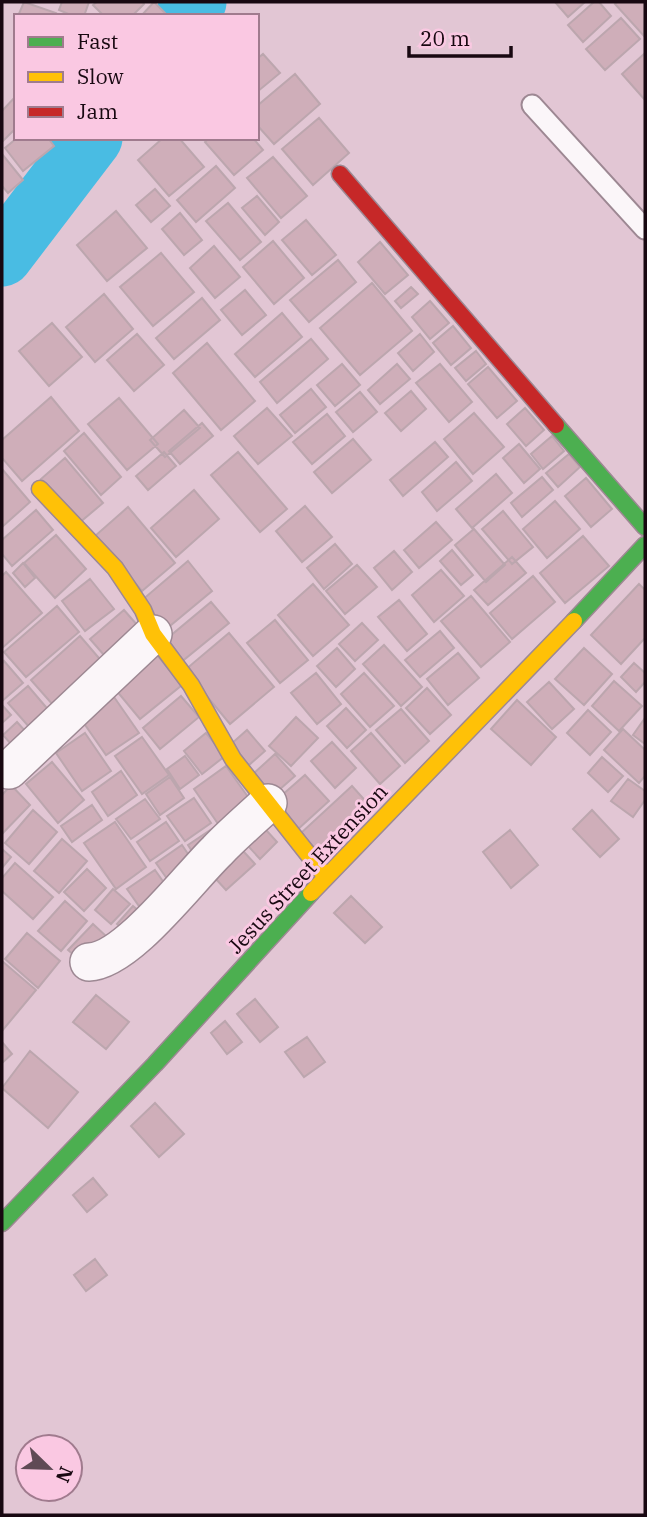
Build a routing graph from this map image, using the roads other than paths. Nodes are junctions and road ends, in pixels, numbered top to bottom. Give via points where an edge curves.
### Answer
1 (531, 104) dead end
2 (340, 174) dead end
3 (645, 229) edge
4 (40, 488) dead end
5 (645, 527) edge
6 (645, 545) edge
7 (153, 634) junction
8 (9, 769) dead end
9 (268, 803) junction
10 (326, 877) junction
11 (89, 962) dead end
12 (2, 1223) edge

1 - 3 lane
2 - 5 street
4 - 7 street via 115,568
6 - 10 street, Jesus Street Extension
7 - 8 street
7 - 9 street via 191,685 233,759
9 - 10 street
9 - 11 street via 136,937 100,962
10 - 12 street, Jesus Street Extension

